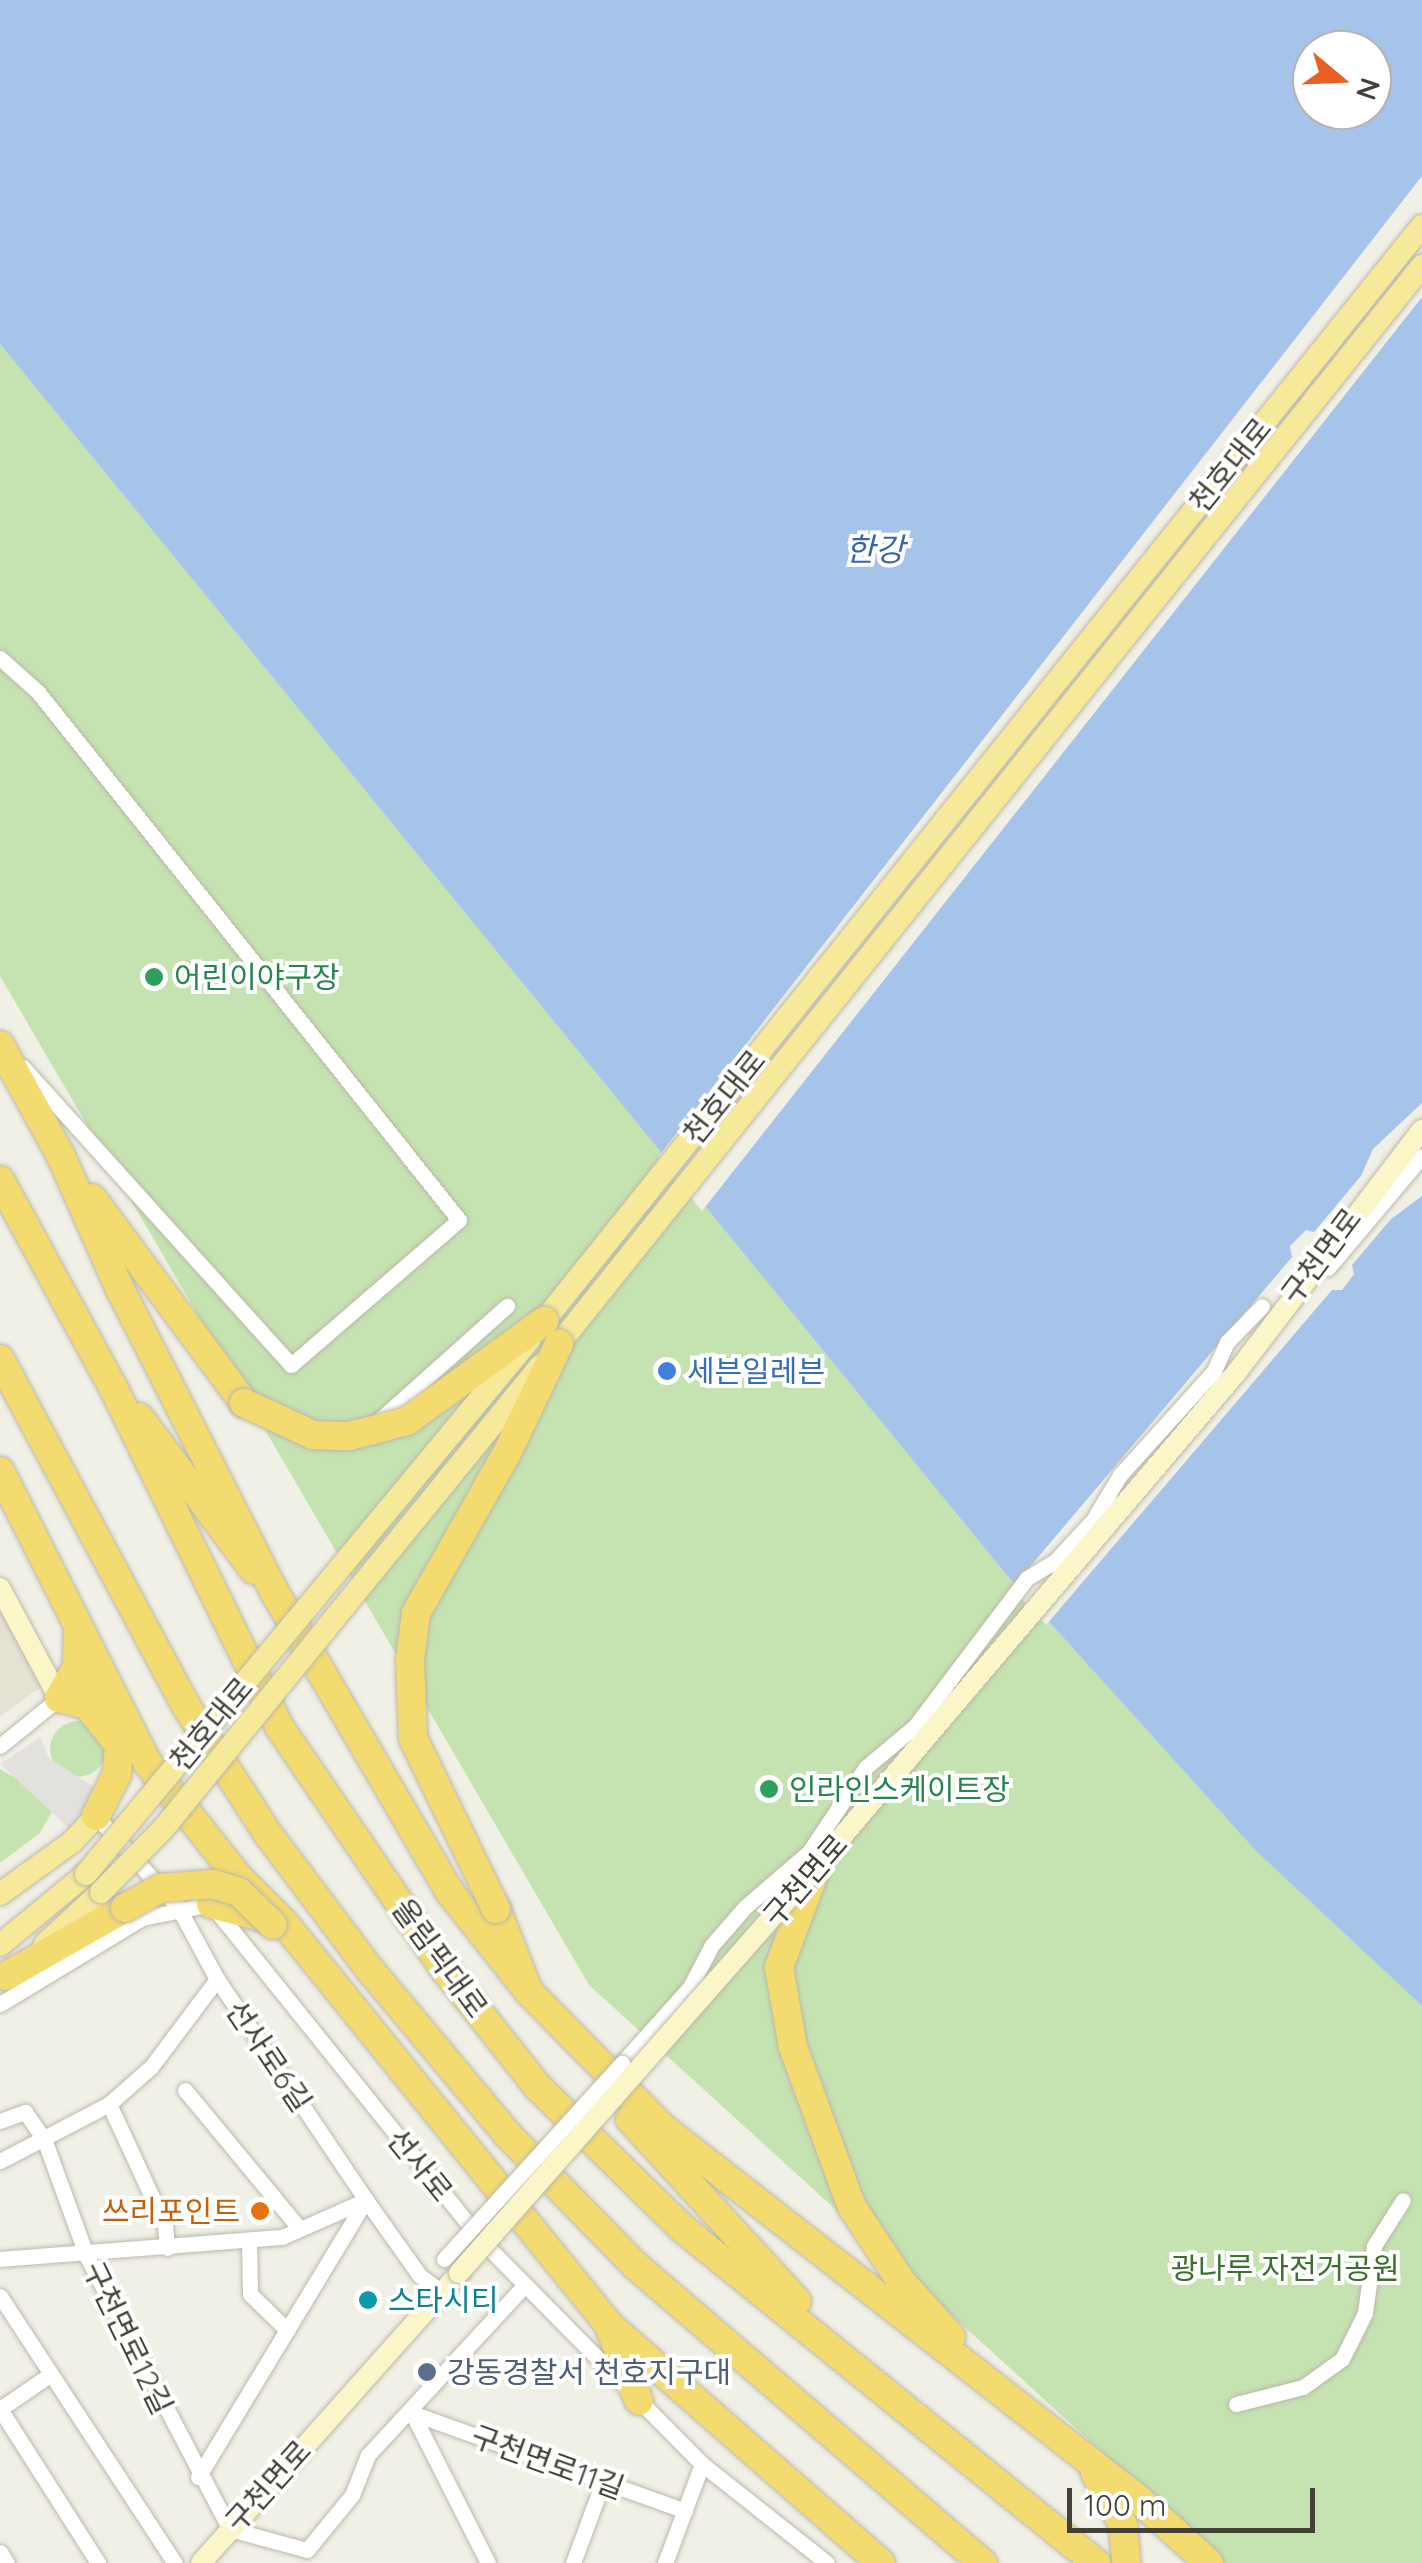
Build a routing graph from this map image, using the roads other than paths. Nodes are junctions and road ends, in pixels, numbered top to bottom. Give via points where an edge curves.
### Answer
1 (1422, 226) edge
2 (1422, 266) edge
3 (0, 658) edge
4 (0, 1043) edge
5 (1422, 1130) edge
6 (61, 1156) junction
7 (1422, 1156) edge
8 (0, 1180) edge
9 (507, 1306) dead end
10 (1262, 1306) dead end
11 (1284, 1323) dead end
12 (551, 1333) junction
13 (0, 1359) edge
14 (114, 1389) junction
15 (343, 1453) dead end
16 (0, 1456) edge
17 (7, 1483) edge
18 (0, 1588) edge
19 (275, 1594) junction
20 (78, 1618) junction
21 (76, 1667) junction
22 (59, 1698) junction
23 (88, 1705) junction
24 (119, 1745) junction
25 (0, 1746) edge
26 (147, 1762) junction
27 (96, 1816) junction
28 (816, 1866) junction
29 (104, 1891) junction
30 (0, 1894) edge
31 (211, 1904) junction
32 (178, 1907) junction
33 (279, 1925) junction
34 (0, 1945) edge
35 (217, 1979) junction
36 (2, 1987) edge
37 (536, 2000) junction
38 (185, 2090) dead end
39 (109, 2104) junction
40 (0, 2120) edge
41 (44, 2139) junction
42 (0, 2161) edge
43 (366, 2200) junction
44 (1403, 2200) dead end
45 (300, 2228) junction
46 (249, 2240) junction
47 (167, 2248) junction
48 (88, 2257) junction
49 (0, 2259) edge
50 (451, 2266) junction
51 (524, 2286) junction
52 (442, 2292) junction
53 (0, 2296) edge
54 (609, 2325) junction
55 (286, 2330) junction
56 (856, 2364) junction
57 (51, 2374) junction
58 (989, 2385) junction
59 (639, 2402) junction
60 (1236, 2404) dead end
61 (0, 2409) edge
62 (412, 2413) junction
63 (1086, 2460) junction
64 (702, 2464) junction
65 (198, 2478) junction
66 (603, 2482) junction
67 (685, 2511) junction
68 (230, 2528) junction
69 (0, 2552) edge
70 (313, 2557) edge
71 (1090, 2558) edge
72 (817, 2560) edge
73 (7, 2563) edge
74 (98, 2563) edge
75 (175, 2563) edge
76 (200, 2563) edge
77 (488, 2563) edge
78 (573, 2563) edge
79 (665, 2563) edge
80 (881, 2563) edge
81 (983, 2563) edge
82 (1126, 2563) edge
83 (1209, 2563) edge

1 - 12 main road, 천호대로
2 - 12 main road, 천호대로
3 - 4 street via 38,692 460,1220 292,1365
4 - 6 highway
5 - 28 main road, 구천면로 via 1236,1373
6 - 12 highway, bridge via 244,1404 313,1435 350,1436 407,1422
6 - 19 highway via 119,1288
7 - 11 street
8 - 14 highway, 올림픽대로
9 - 15 street
10 - 50 street, bridge via 1120,1476 1093,1520 1054,1562 1027,1578 915,1726 866,1766 809,1852 745,1907 712,1946 690,1987
12 - 29 main road, 천호대로, bridge via 163,1829
12 - 37 highway, bridge via 507,1452 416,1613 410,1660 413,1738
13 - 81 highway, 올림픽대로 via 186,1706 268,1834 372,1972 508,2135 636,2266
14 - 19 highway
14 - 56 highway, 올림픽대로 via 280,1728 446,1971 537,2086 682,2228
16 - 17 highway
17 - 20 highway
18 - 22 main road
19 - 37 highway via 449,1891
20 - 21 highway
20 - 26 highway
21 - 22 highway
21 - 23 highway
22 - 23 highway
22 - 25 street
23 - 24 highway
24 - 26 highway
24 - 27 highway via 117,1774
26 - 33 highway
27 - 30 main road via 72,1842
27 - 32 street, 선사로6길
28 - 50 main road, 구천면로, bridge
28 - 58 highway via 779,1966 788,2029 852,2207 890,2267
29 - 33 highway, bridge via 213,1884 239,1892
29 - 34 main road, 천호대로
29 - 36 highway
31 - 32 street
31 - 33 highway
31 - 51 street, 선사로
32 - 35 street, 선사로6길
32 - 36 street
33 - 54 highway via 484,2190 535,2235
35 - 39 street via 151,2067
35 - 43 street, 선사로6길
37 - 56 highway via 566,2047
37 - 58 highway via 678,2140
38 - 45 street
39 - 41 street
39 - 47 street via 165,2225
40 - 41 street, 구천면로12길 via 25,2112
41 - 42 street
41 - 48 street, 구천면로12길
43 - 45 street
43 - 52 street, 선사로6길 via 420,2276
43 - 55 street
44 - 60 street via 1374,2246 1366,2313 1342,2359 1302,2387
45 - 46 street
46 - 47 street
46 - 55 street via 250,2294
47 - 48 street
48 - 49 street
48 - 65 street, 구천면로12길
50 - 52 main road, 구천면로
51 - 59 street, 선사로
51 - 62 street
52 - 68 main road, 구천면로
53 - 57 street
54 - 59 highway
54 - 80 highway
55 - 65 street
56 - 71 highway, 올림픽대로
57 - 61 street
57 - 75 street
58 - 63 highway
59 - 64 street, 선사로
61 - 74 street
62 - 66 street, 구천면로11길
62 - 70 street via 368,2455 352,2496
62 - 77 street, 구천면로11길
63 - 82 highway via 1123,2525
63 - 83 highway
64 - 67 street
64 - 72 street, 선사로
65 - 68 street, 구천면로12길
66 - 67 street, 구천면로11길
66 - 78 street
67 - 79 street
68 - 70 street
68 - 76 main road, 구천면로
69 - 73 street

